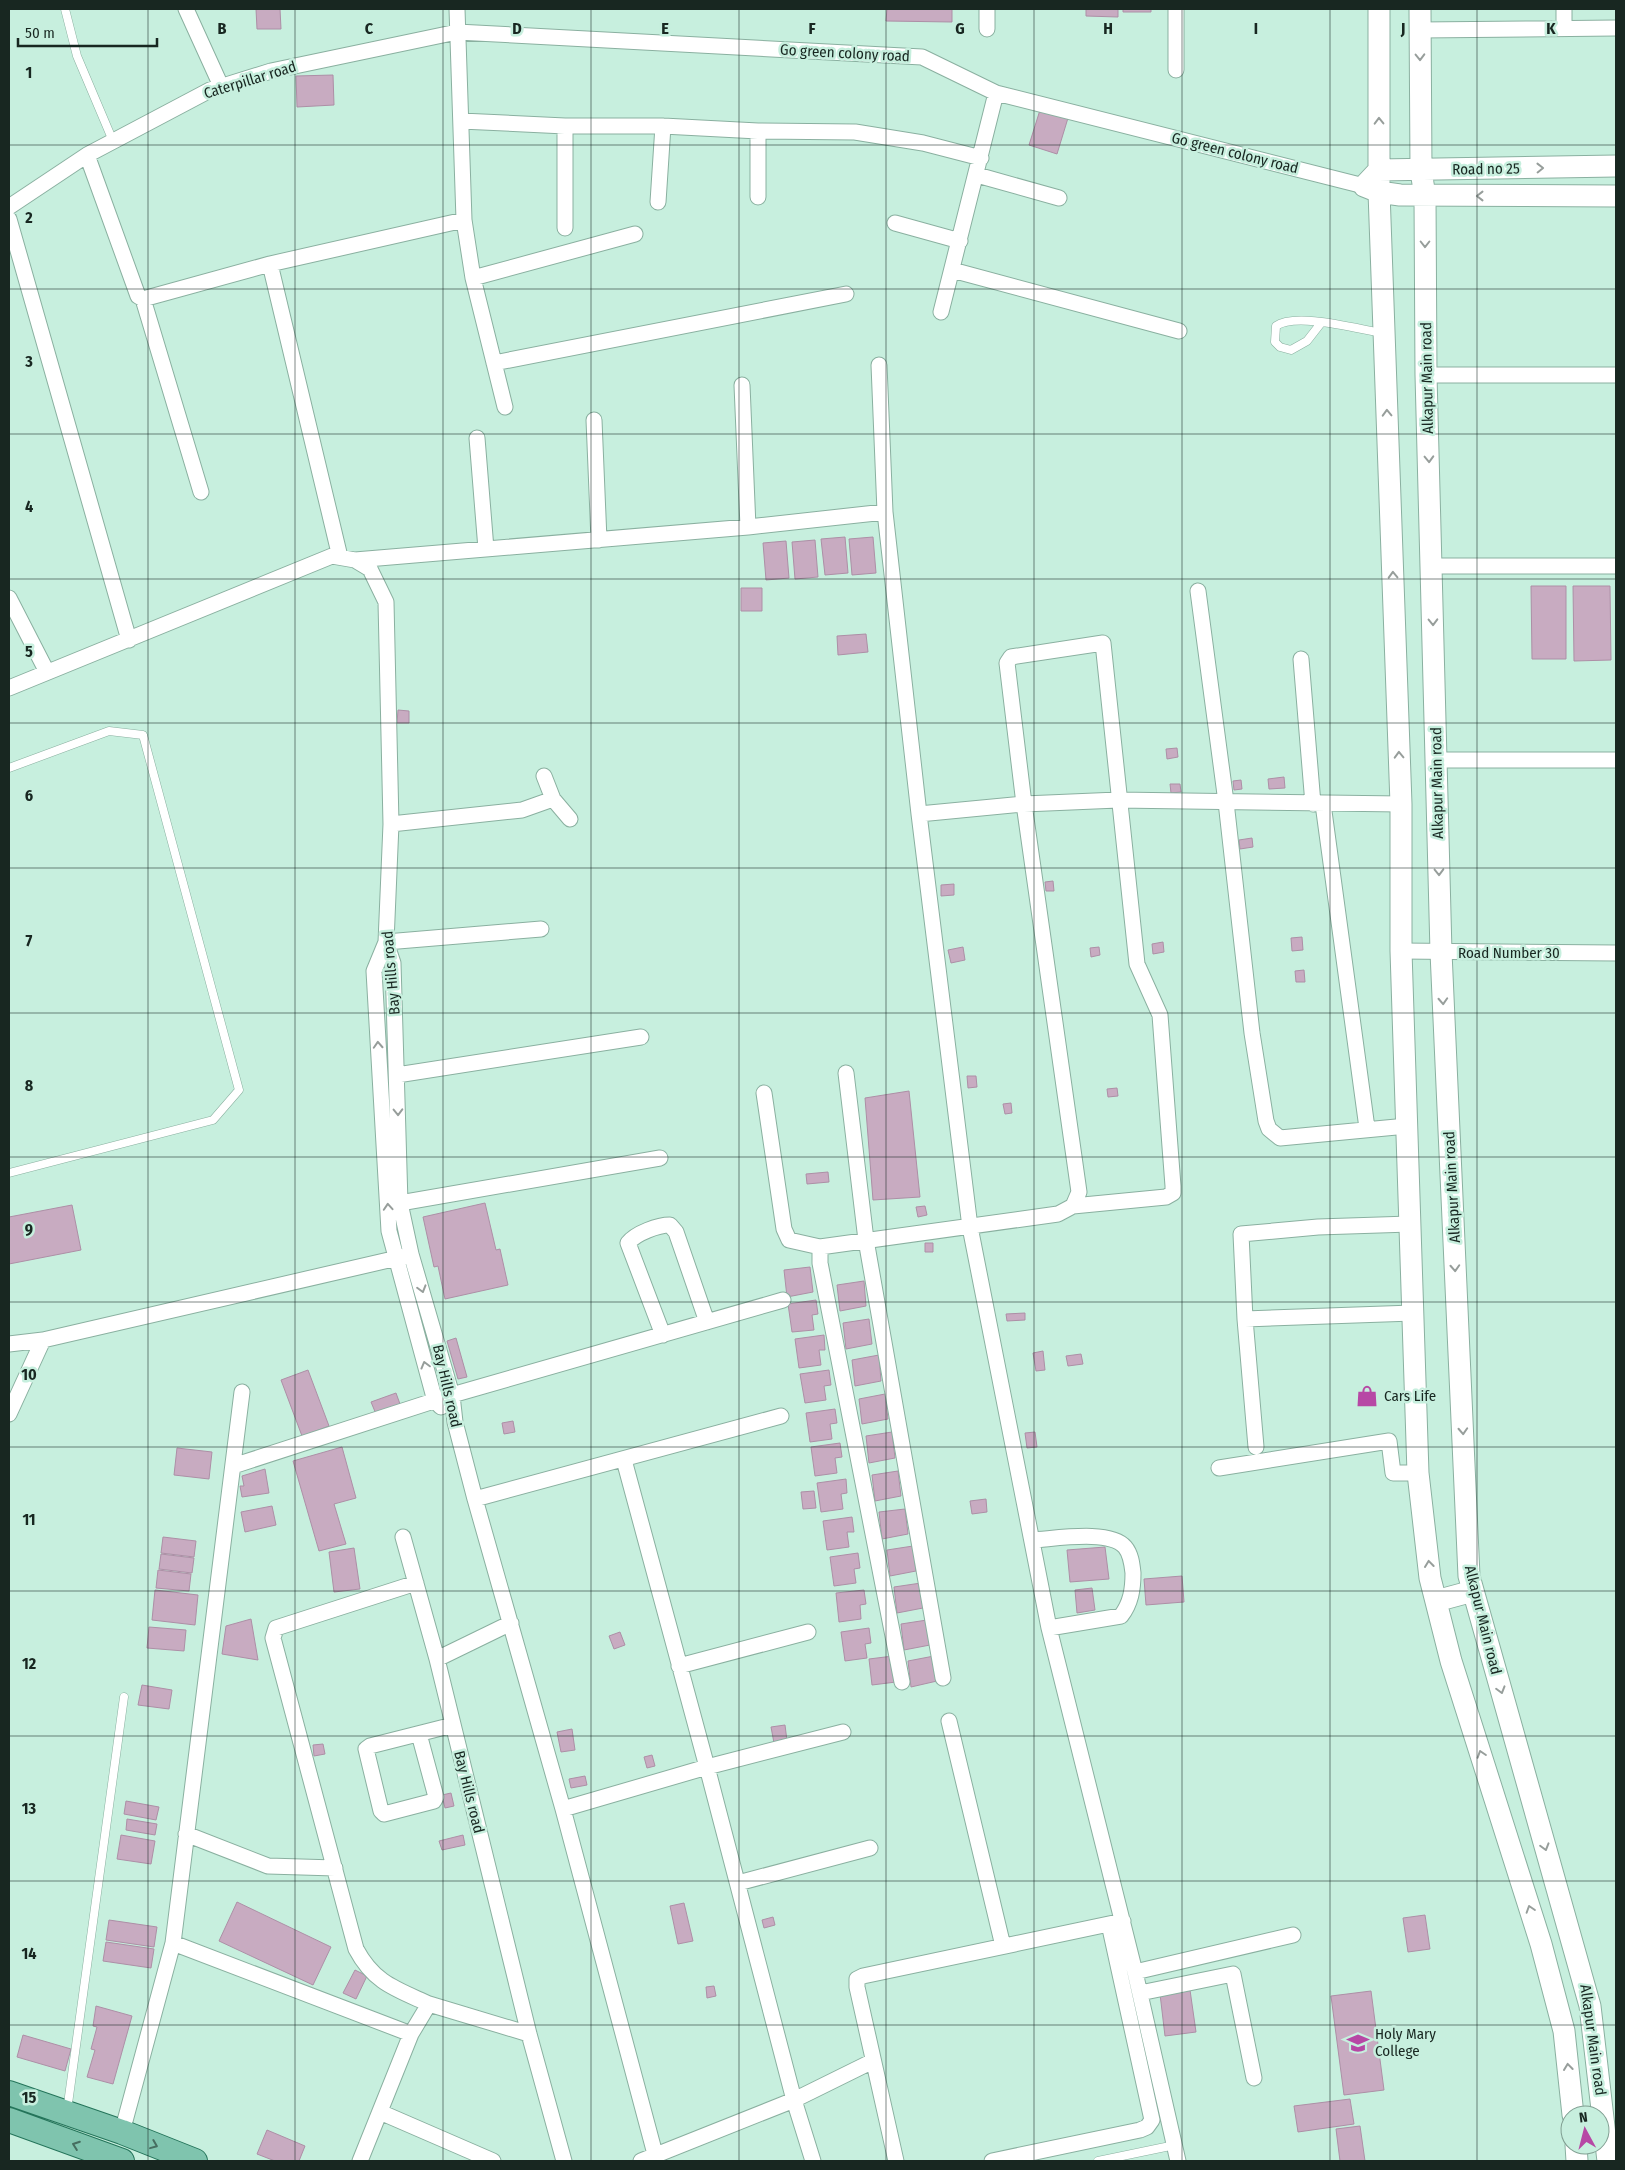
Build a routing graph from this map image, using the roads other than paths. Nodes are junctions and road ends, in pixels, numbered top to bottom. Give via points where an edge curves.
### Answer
1 (65, 9) edge
2 (186, 9) edge
3 (457, 9) edge
4 (987, 9) edge
5 (1176, 9) edge
6 (1379, 9) edge
7 (1564, 9) edge
8 (1420, 19) edge
9 (1564, 28) junction
10 (1616, 28) edge
11 (987, 29) dead end
12 (458, 32) junction
13 (1176, 70) dead end
14 (221, 86) junction
15 (996, 93) junction
16 (461, 122) junction
17 (565, 126) junction
18 (663, 126) junction
19 (758, 131) junction
20 (113, 141) junction
21 (87, 155) junction
22 (981, 158) junction
23 (1616, 166) edge
24 (1379, 170) junction
25 (1422, 171) junction
26 (977, 175) junction
27 (1372, 189) junction
28 (1424, 196) junction
29 (1616, 196) edge
30 (758, 197) dead end
31 (1059, 198) dead end
32 (658, 202) dead end
33 (9, 207) edge
34 (464, 220) junction
35 (894, 223) dead end
36 (10, 227) edge
37 (565, 228) dead end
38 (634, 234) dead end
39 (960, 241) junction
40 (270, 264) junction
41 (952, 270) junction
42 (473, 278) junction
43 (846, 294) dead end
44 (143, 298) junction
45 (941, 312) dead end
46 (1321, 323) junction
47 (1179, 330) dead end
48 (1384, 333) junction
49 (494, 363) junction
50 (879, 366) dead end
51 (1616, 375) edge
52 (1426, 376) junction
53 (742, 385) dead end
54 (504, 408) dead end
55 (594, 420) dead end
56 (477, 438) dead end
57 (201, 492) dead end
58 (885, 512) junction
59 (748, 527) junction
60 (599, 540) junction
61 (486, 549) junction
62 (347, 559) junction
63 (1432, 566) junction
64 (1616, 566) edge
65 (1198, 590) dead end
66 (9, 598) edge
67 (129, 640) junction
68 (1301, 659) dead end
69 (47, 672) junction
70 (9, 688) edge
71 (1436, 760) junction
72 (1616, 760) edge
73 (9, 768) edge
74 (544, 776) dead end
75 (553, 799) junction
76 (1118, 800) junction
77 (1226, 802) junction
78 (1024, 804) junction
79 (1318, 804) junction
80 (1401, 804) junction
81 (919, 814) junction
82 (570, 819) dead end
83 (391, 824) junction
84 (541, 929) dead end
85 (386, 942) junction
86 (1401, 951) junction
87 (1441, 952) junction
88 (1616, 954) edge
89 (641, 1037) dead end
90 (846, 1073) dead end
91 (397, 1075) junction
92 (764, 1093) dead end
93 (1407, 1126) junction
94 (1367, 1128) junction
95 (660, 1158) dead end
96 (9, 1173) edge
97 (400, 1203) junction
98 (1073, 1206) junction
99 (1410, 1224) junction
100 (970, 1226) junction
101 (866, 1240) junction
102 (820, 1246) junction
103 (411, 1254) junction
104 (396, 1258) junction
105 (783, 1300) dead end
106 (1413, 1313) junction
107 (1245, 1318) junction
108 (707, 1322) junction
109 (663, 1335) junction
110 (43, 1340) junction
111 (9, 1344) edge
112 (242, 1392) dead end
113 (452, 1394) junction
114 (435, 1401) junction
115 (9, 1414) edge
116 (781, 1416) dead end
117 (455, 1422) junction
118 (1256, 1447) dead end
119 (624, 1460) junction
120 (234, 1466) junction
121 (1219, 1468) dead end
122 (1418, 1474) junction
123 (475, 1499) junction
124 (403, 1537) dead end
125 (1032, 1540) junction
126 (416, 1583) junction
127 (1473, 1591) junction
128 (1436, 1601) junction
129 (511, 1623) junction
130 (1049, 1628) junction
131 (808, 1632) dead end
132 (437, 1659) junction
133 (679, 1666) junction
134 (943, 1678) dead end
135 (902, 1682) dead end
136 (124, 1697) dead end
137 (949, 1721) dead end
138 (453, 1725) junction
139 (843, 1732) dead end
140 (419, 1734) junction
141 (708, 1767) junction
142 (563, 1809) junction
143 (186, 1834) junction
144 (870, 1848) dead end
145 (335, 1868) junction
146 (738, 1883) junction
147 (1116, 1922) junction
148 (1293, 1935) dead end
149 (173, 1942) junction
150 (1004, 1946) junction
151 (1135, 1972) junction
152 (1140, 1993) junction
153 (429, 2004) junction
154 (410, 2034) junction
155 (529, 2034) junction
156 (873, 2061) junction
157 (1254, 2078) dead end
158 (18, 2096) edge
159 (794, 2100) junction
160 (1572, 2105) edge
161 (380, 2112) junction
162 (67, 2113) junction
163 (14, 2122) edge
164 (122, 2132) junction
165 (1174, 2145) junction
166 (655, 2154) junction
167 (122, 2161) edge
168 (195, 2161) edge
169 (360, 2161) edge
170 (493, 2161) edge
171 (564, 2161) edge
172 (641, 2161) edge
173 (813, 2161) edge
174 (896, 2161) edge
175 (992, 2161) edge
176 (1098, 2161) edge
177 (1178, 2161) edge
178 (1608, 2161) edge

1 - 20 lane via 78,56
2 - 14 street
3 - 12 street
4 - 11 street
5 - 13 street
24 -> 6 street, Alkapur Main road
7 - 9 street
8 - 9 street
8 -> 25 street, Alkapur Main road
9 - 10 street
12 - 14 street, Caterpillar road via 271,71
12 - 15 street, Go green colony road via 922,58
12 - 16 street
14 - 20 street, Caterpillar road
15 - 22 street
15 - 27 street, Go green colony road
16 - 17 street
16 - 34 street
17 - 18 street
17 - 37 street
18 - 19 street
18 - 32 street
19 - 22 street via 855,132 923,143
19 - 30 street
20 - 21 street, Caterpillar road
21 - 33 street, Caterpillar road
21 - 44 street via 138,296
22 - 26 street
25 -> 23 street, Road no 25
24 - 25 street, Road no 25
24 - 27 street, Alkapur Main road
25 - 28 street, Alkapur Main road
26 - 31 street
26 - 39 street
27 - 28 street, Road no 25
27 - 48 street, Alkapur Main road
29 -> 28 street, Road no 25
28 -> 52 street, Alkapur Main road
34 - 40 street
34 - 42 street
35 - 39 street
36 - 67 street
38 - 42 street
39 - 41 street
40 - 44 street
40 - 62 street
41 - 45 street
41 - 47 street
42 - 49 street
43 - 49 street
44 - 57 street
46 - 46 lane via 1307,341 1291,350 1275,342 1276,326 1284,321
46 - 48 lane
80 -> 48 street, Alkapur Main road
49 - 54 street
50 - 58 street
51 - 52 street
52 -> 63 street, Alkapur Main road
53 - 59 street
55 - 60 street
56 - 61 street
58 - 59 street
58 - 81 street
59 - 60 street
60 - 61 street
61 - 62 street
62 - 67 street via 332,556 315,562
62 - 83 street, Bay Hills road via 370,569 386,602
63 - 64 street
63 -> 71 street, Alkapur Main road
65 - 77 street
66 - 69 street
67 - 69 street
68 - 79 street
69 - 70 street
71 - 72 street
71 -> 87 street, Alkapur Main road
73 - 96 lane via 109,731 143,736 239,1090 213,1120
74 - 75 street
75 - 82 street
75 - 83 street via 522,810
76 - 77 street
76 - 78 street
76 - 78 street via 1103,643 1010,657 1007,663
76 - 98 street via 1137,964 1160,1015 1173,1193 1166,1197
77 - 79 street
77 - 94 street via 1250,1014 1269,1130 1280,1138
78 - 81 street
78 - 98 street via 1079,1192
79 - 80 street
79 - 94 street
80 - 86 street, Alkapur Main road
81 - 100 street
83 - 85 street, Bay Hills road
84 - 85 street
85 - 91 street, Bay Hills road via 393,963
104 -> 85 street via 389,1231 374,971
86 - 87 street, Road Number 30
86 - 93 street, Alkapur Main road
87 - 88 street, Road Number 30
87 -> 127 street, Alkapur Main road via 1468,1553
89 - 91 street
90 - 101 street
91 -> 97 street, Bay Hills road
92 - 102 street via 784,1229 789,1240
93 - 94 street
93 - 99 street, Alkapur Main road
95 - 97 street
97 - 103 street, Bay Hills road
98 - 100 street via 1058,1214
99 - 106 street, Alkapur Main road
99 - 107 street via 1241,1234
100 - 101 street
100 - 125 street
101 - 102 street
101 - 134 street
102 - 135 street via 820,1263
103 - 104 street
103 -> 113 street, Bay Hills road
104 - 110 street
114 -> 104 street
105 - 108 street
106 - 107 street
106 - 122 street, Alkapur Main road
107 - 118 street
108 - 109 street
108 - 109 street via 676,1232 670,1225 663,1225 632,1237 628,1242
109 - 113 street
110 - 111 street
110 - 115 street
112 - 120 street
113 - 114 street
113 - 117 street, Bay Hills road
114 - 117 street
114 - 120 street
116 - 119 street
117 - 123 street, Bay Hills road
119 - 123 street
119 - 133 street
120 - 143 street
121 - 122 street via 1389,1440 1393,1473
128 -> 122 street, Alkapur Main road via 1430,1578
123 - 129 street, Bay Hills road
124 - 126 street, Bay Hills road
125 - 130 street
125 - 130 street via 1108,1538 1124,1546 1132,1561 1130,1605 1121,1616
126 - 132 street, Bay Hills road
126 - 145 street via 276,1628 273,1638
127 - 128 street
127 -> 178 street, Alkapur Main road via 1590,2006
160 -> 128 street, Alkapur Main road via 1564,2031 1541,1944 1451,1660
129 - 132 street
129 - 142 street, Bay Hills road
130 - 147 street
131 - 133 street
132 - 138 street, Bay Hills road
133 - 141 street
136 - 162 lane
137 - 150 street
138 - 140 street
138 - 155 street, Bay Hills road
139 - 141 street
140 - 140 street via 366,1749 384,1814 434,1801 436,1797
141 - 142 street
141 - 146 street
142 - 166 street, Bay Hills road
143 - 145 street via 268,1866
143 - 149 street
144 - 146 street
145 - 153 street via 356,1949 366,1967 388,1986
146 - 159 street
147 - 150 street
147 - 151 street
147 - 175 street via 1152,2120 1140,2130
148 - 151 street
149 - 154 street
149 - 164 street
150 - 156 street via 858,1979
151 - 152 street
152 - 157 street via 1234,1974
152 - 165 street
153 - 154 street
153 - 155 street
154 - 161 street
155 - 171 street, Bay Hills road
156 - 159 street
156 - 174 street
158 - 162 main road
158 - 163 main road
159 - 166 street
159 - 173 street
161 - 169 street
161 - 170 street
162 - 164 main road
167 -> 163 main road
164 -> 168 main road
165 - 176 lane
165 - 177 street
166 - 172 street

